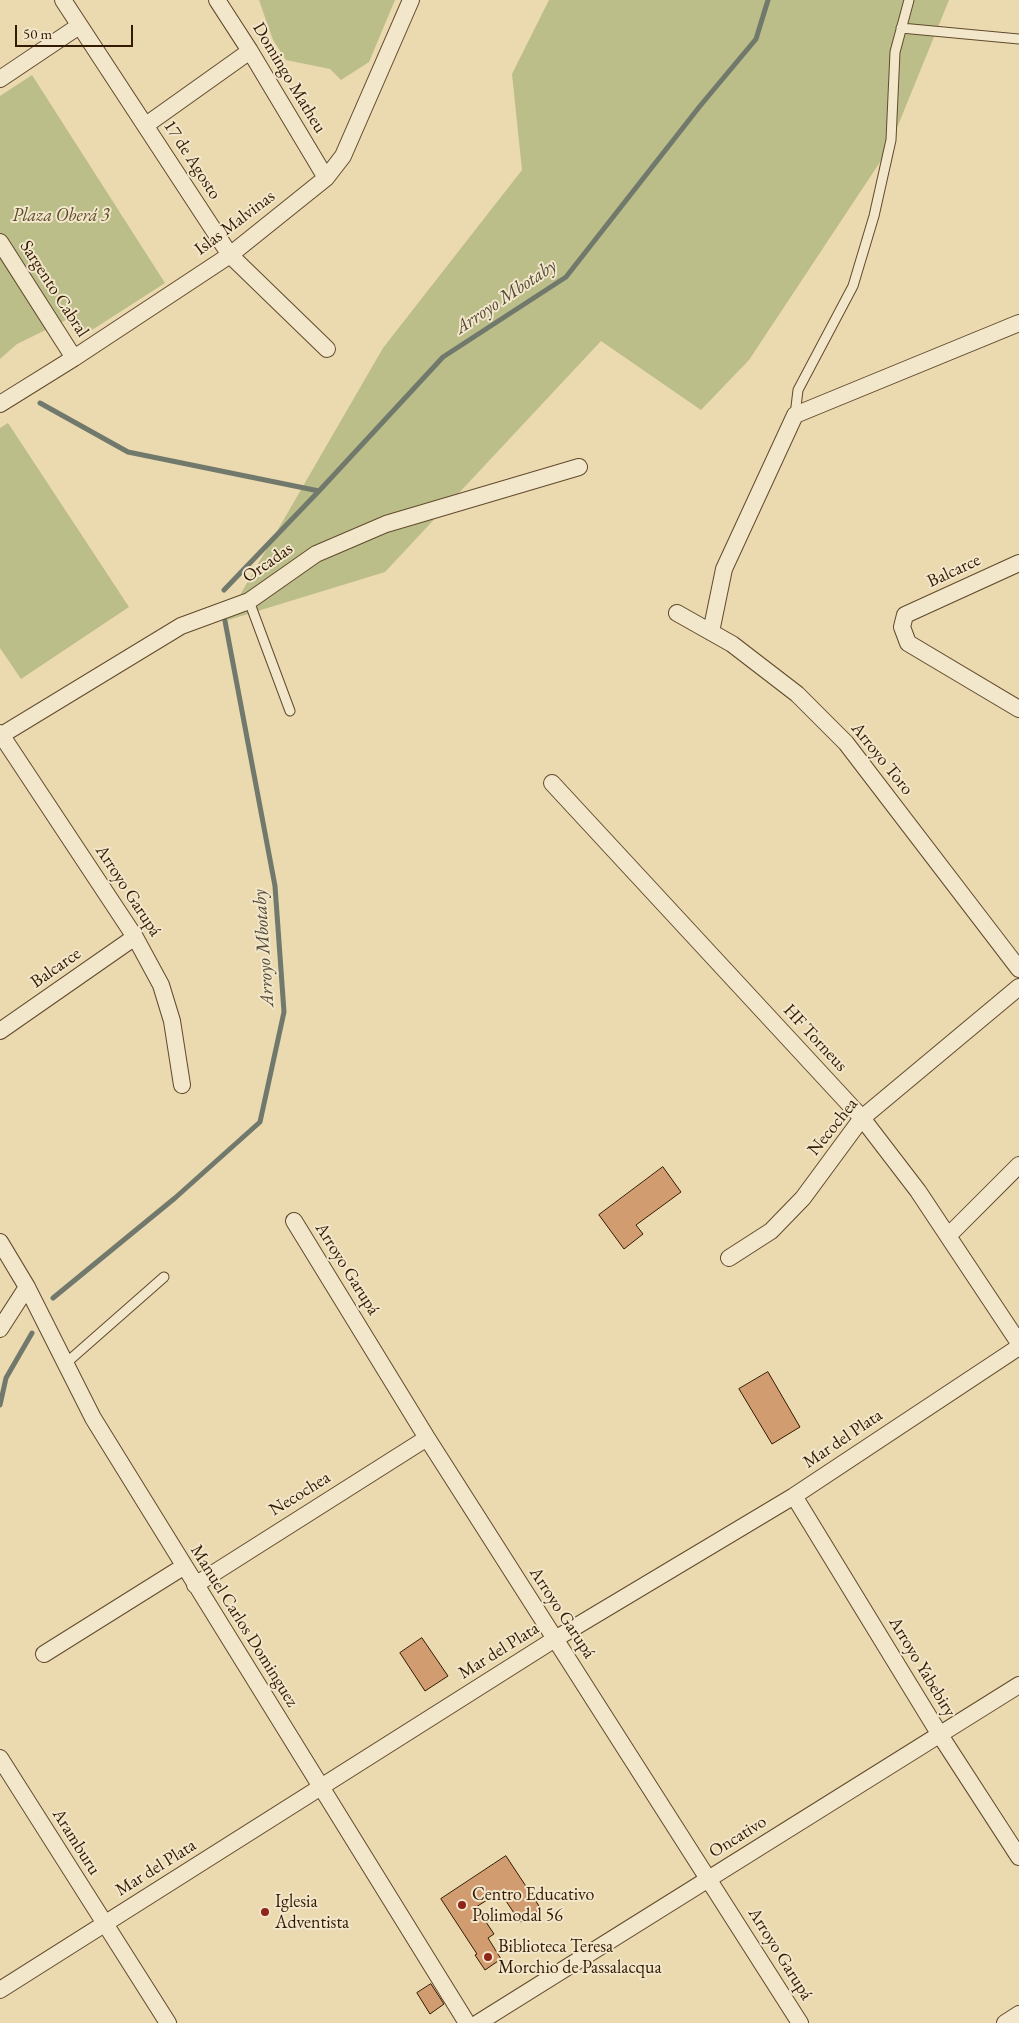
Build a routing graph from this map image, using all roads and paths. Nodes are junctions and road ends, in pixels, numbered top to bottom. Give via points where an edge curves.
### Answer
1 (63, 0) edge
2 (217, 0) edge
3 (411, 0) edge
4 (909, 0) edge
5 (79, 26) junction
6 (901, 28) junction
7 (1019, 39) edge
8 (250, 51) junction
9 (0, 79) edge
10 (146, 125) junction
11 (326, 178) junction
12 (0, 242) edge
13 (230, 255) junction
14 (1019, 323) edge
15 (327, 349) dead end
16 (74, 358) junction
17 (0, 404) edge
18 (795, 415) junction
19 (579, 466) dead end
20 (1019, 563) edge
21 (249, 601) junction
22 (677, 613) dead end
23 (711, 632) junction
24 (1019, 709) edge
25 (290, 711) dead end
26 (0, 735) edge
27 (552, 782) dead end
28 (135, 937) junction
29 (1019, 969) edge
30 (1019, 987) edge
31 (0, 1031) edge
32 (182, 1085) dead end
33 (862, 1118) junction
34 (1019, 1165) edge
35 (294, 1221) dead end
36 (948, 1236) junction
37 (0, 1242) edge
38 (729, 1258) dead end
39 (164, 1277) dead end
40 (26, 1287) junction
41 (0, 1329) edge
42 (1019, 1345) edge
43 (65, 1364) junction
44 (427, 1438) junction
45 (794, 1496) junction
46 (183, 1566) junction
47 (195, 1584) junction
48 (555, 1639) junction
49 (44, 1654) dead end
50 (1019, 1685) edge
51 (940, 1734) junction
52 (0, 1758) edge
53 (321, 1787) junction
54 (1019, 1857) edge
55 (709, 1879) junction
56 (104, 1924) junction
57 (0, 1990) edge
58 (1019, 2014) edge
59 (168, 2023) edge
60 (467, 2023) edge
61 (478, 2023) edge
62 (800, 2023) edge
63 (1005, 2023) edge

1 - 5 street, 17 de Agosto
2 - 8 street, Domingo Matheu
3 - 11 street, Islas Malvinas via 343,156
4 - 6 lane
5 - 9 street
5 - 10 street, 17 de Agosto
6 - 7 lane
6 - 18 lane via 895,52 891,140 874,216 853,286 798,390
8 - 10 street
8 - 11 street, Domingo Matheu
10 - 13 street, 17 de Agosto
11 - 13 street, Islas Malvinas
12 - 16 street, Sargento Cabral
13 - 15 street, 17 de Agosto
13 - 16 street, Islas Malvinas
14 - 18 street
16 - 17 street, Islas Malvinas
18 - 23 street via 724,569
19 - 21 street, Orcadas via 386,524 316,554
20 - 24 street, Balcarce via 905,615 902,627 908,643
21 - 25 lane
21 - 26 street, Orcadas via 181,626
22 - 23 street, Arroyo Toro
23 - 29 street, Arroyo Toro via 732,644 797,694 846,743
26 - 28 street, Arroyo Garupá
27 - 33 street, HF Torneus
28 - 31 street, Balcarce
28 - 32 street, Arroyo Garupá via 161,986 172,1021
30 - 33 street, Necochea
33 - 36 street, HF Torneus via 918,1190
33 - 38 street, Necochea via 803,1198 770,1231
34 - 36 street
35 - 44 street, Arroyo Garupá
36 - 42 street, HF Torneus
37 - 40 street, Manuel Carlos Dominguez
39 - 43 lane
40 - 41 street
40 - 43 street, Manuel Carlos Dominguez
42 - 45 street, Mar del Plata
43 - 46 street, Manuel Carlos Dominguez via 93,1418
44 - 47 street, Necochea
44 - 48 street, Arroyo Garupá
45 - 48 street, Mar del Plata
45 - 51 street, Arroyo Yabebiry
46 - 47 street, Manuel Carlos Dominguez
46 - 49 street
47 - 53 street, Manuel Carlos Dominguez
48 - 53 street, Mar del Plata
48 - 55 street, Arroyo Garupá
50 - 51 street, Oncativo
51 - 54 street, Arroyo Yabebiry
51 - 55 street, Oncativo
52 - 56 street, Aramburu
53 - 56 street, Mar del Plata
53 - 60 street, Manuel Carlos Dominguez
55 - 61 street, Oncativo
55 - 62 street, Arroyo Garupá
56 - 57 street, Mar del Plata
56 - 59 street, Aramburu
58 - 63 street

